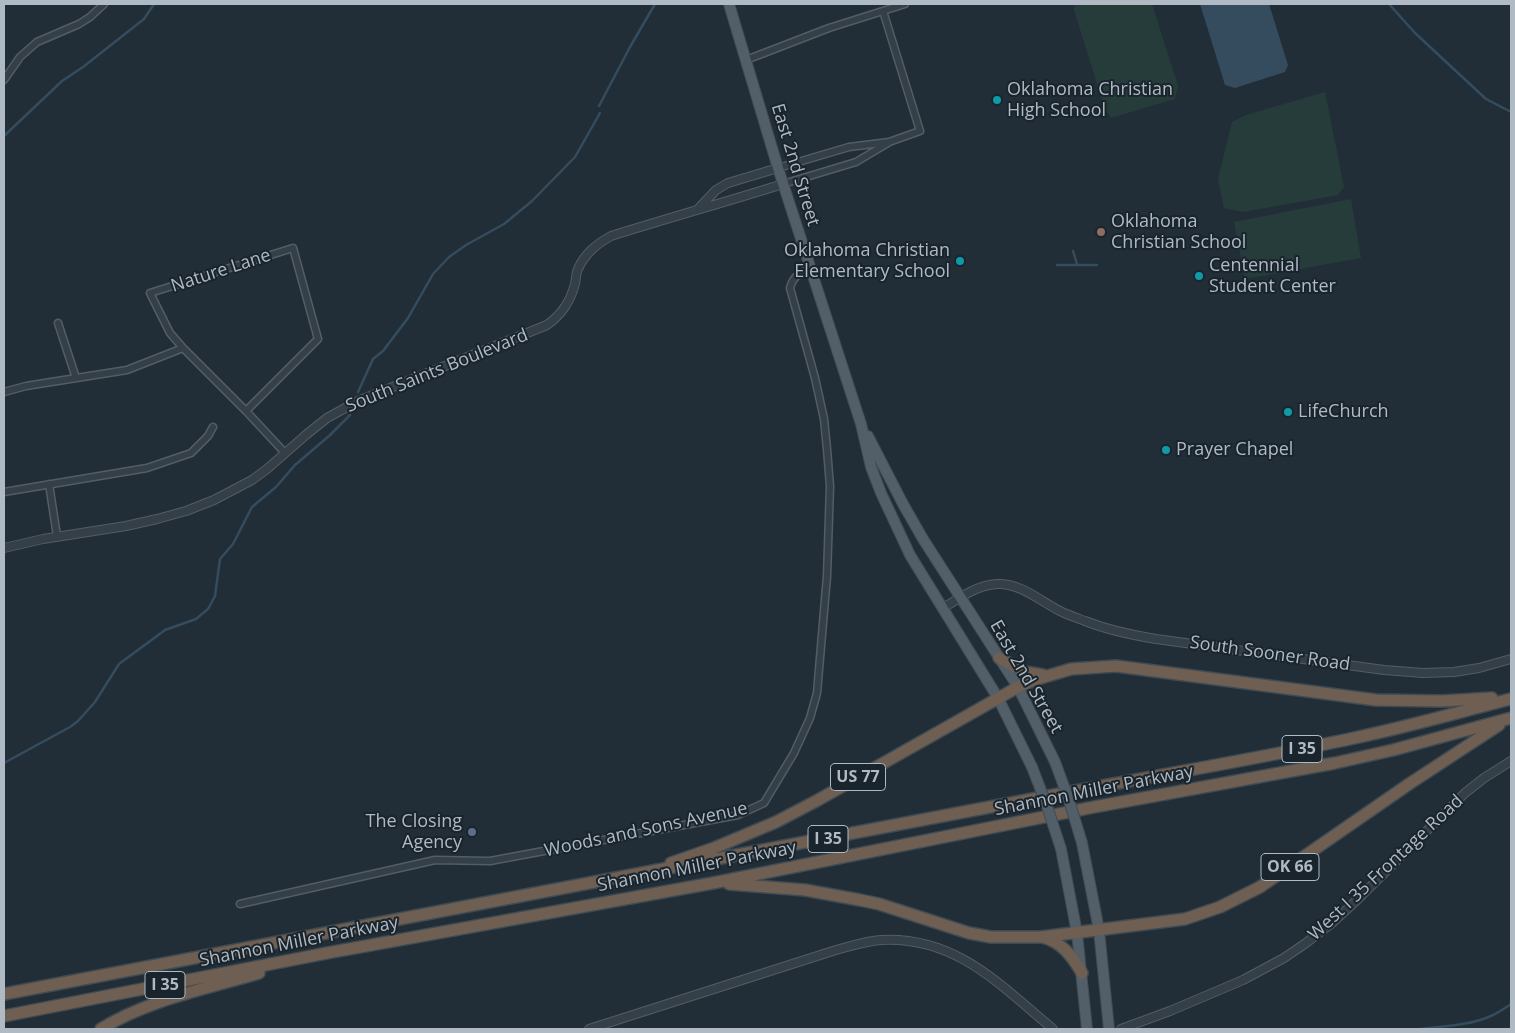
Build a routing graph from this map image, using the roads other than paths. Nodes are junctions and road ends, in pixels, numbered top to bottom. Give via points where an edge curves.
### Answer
1 (104, 4) edge
2 (729, 4) edge
3 (906, 4) edge
4 (883, 11) junction
5 (746, 60) junction
6 (4, 80) edge
7 (889, 142) junction
8 (778, 168) junction
9 (783, 184) junction
10 (699, 208) junction
11 (811, 268) junction
12 (58, 323) dead end
13 (183, 348) junction
14 (76, 378) junction
15 (4, 392) edge
16 (246, 411) junction
17 (861, 424) junction
18 (213, 427) dead end
19 (285, 453) junction
20 (49, 484) junction
21 (4, 492) edge
22 (57, 536) junction
23 (4, 548) edge
24 (961, 597) junction
25 (942, 609) junction
26 (999, 658) junction
27 (1511, 659) edge
28 (1047, 675) junction
29 (1018, 687) junction
30 (998, 698) junction
31 (1511, 698) edge
32 (1510, 718) edge
33 (1511, 762) edge
34 (630, 877) junction
35 (713, 883) junction
36 (240, 904) dead end
37 (1099, 930) junction
38 (1077, 933) junction
39 (1041, 937) junction
40 (327, 953) junction
41 (1082, 972) junction
42 (4, 994) edge
43 (4, 1016) edge
44 (101, 1029) edge
45 (589, 1029) edge
46 (1053, 1029) edge
47 (1087, 1029) edge
48 (1108, 1029) edge
49 (1121, 1029) edge

1 - 6 street via 79,24 37,42 20,57
2 - 5 main road, East 2nd Street
3 - 4 street
4 - 5 street
4 - 7 street, South Saints Boulevard via 920,131
5 - 8 main road, East 2nd Street
7 - 8 street, South Saints Boulevard via 849,147
7 - 9 street, South Saints Boulevard via 856,162
8 - 9 main road, East 2nd Street
8 - 10 street, South Saints Boulevard via 728,183 716,190
9 - 10 street, South Saints Boulevard
9 - 11 main road, East 2nd Street
10 - 19 street, South Saints Boulevard via 600,242 584,258 568,302 547,325 358,401 327,418
11 - 17 main road, East 2nd Street
11 - 36 street, Woods and Sons Avenue via 798,274 790,288 815,378 827,449 830,486 821,655 817,693 810,718 794,753 764,803 729,816 490,861 435,860
12 - 14 street
13 - 14 street via 127,370
13 - 16 street
13 - 16 street, Nature Lane via 170,333 150,294 293,248 318,339
14 - 15 street
16 - 19 street
17 - 24 main road, East 2nd Street via 902,504
17 - 25 main road, East 2nd Street via 881,493 910,555
18 - 20 street via 191,453 147,468
19 - 22 street, South Saints Boulevard via 267,469 214,500 126,526
20 - 21 street
20 - 22 street
22 - 23 street, South Saints Boulevard
24 - 25 street, South Sooner Road
24 - 26 main road, East 2nd Street
24 - 27 street, South Sooner Road via 997,584 1013,585 1069,615 1122,633 1384,670 1454,672
25 - 30 main road, East 2nd Street
26 - 28 highway via 1024,672
26 - 29 main road, East 2nd Street
28 - 29 highway
28 - 31 highway via 1070,669 1116,666 1376,700 1442,702
29 - 30 highway, US 77
29 - 37 main road, East 2nd Street, bridge via 1055,762 1069,800 1082,843
30 - 34 highway, US 77 via 776,822
30 - 38 main road, East 2nd Street, bridge via 1047,806 1061,850
31 - 34 highway, Shannon Miller Parkway / I 35 via 1339,741
32 - 35 highway, Shannon Miller Parkway / I 35 via 1335,763
32 - 37 highway, OK 66 via 1260,888 1186,919
33 - 49 street, West I 35 Frontage Road via 1464,793 1356,901 1306,943 1243,980
34 - 42 highway, Shannon Miller Parkway / I 35
35 - 39 highway via 842,896 879,904 969,933 991,937
35 - 40 highway, Shannon Miller Parkway / I 35
37 - 38 highway, OK 66
37 - 48 main road, East 2nd Street
38 - 39 highway
38 - 41 main road
39 - 41 highway via 1051,939 1067,951
40 - 43 highway, Shannon Miller Parkway / I 35
40 - 44 highway via 156,1003
41 - 47 main road
45 - 46 street via 806,959 880,940 927,944 961,957 982,970

